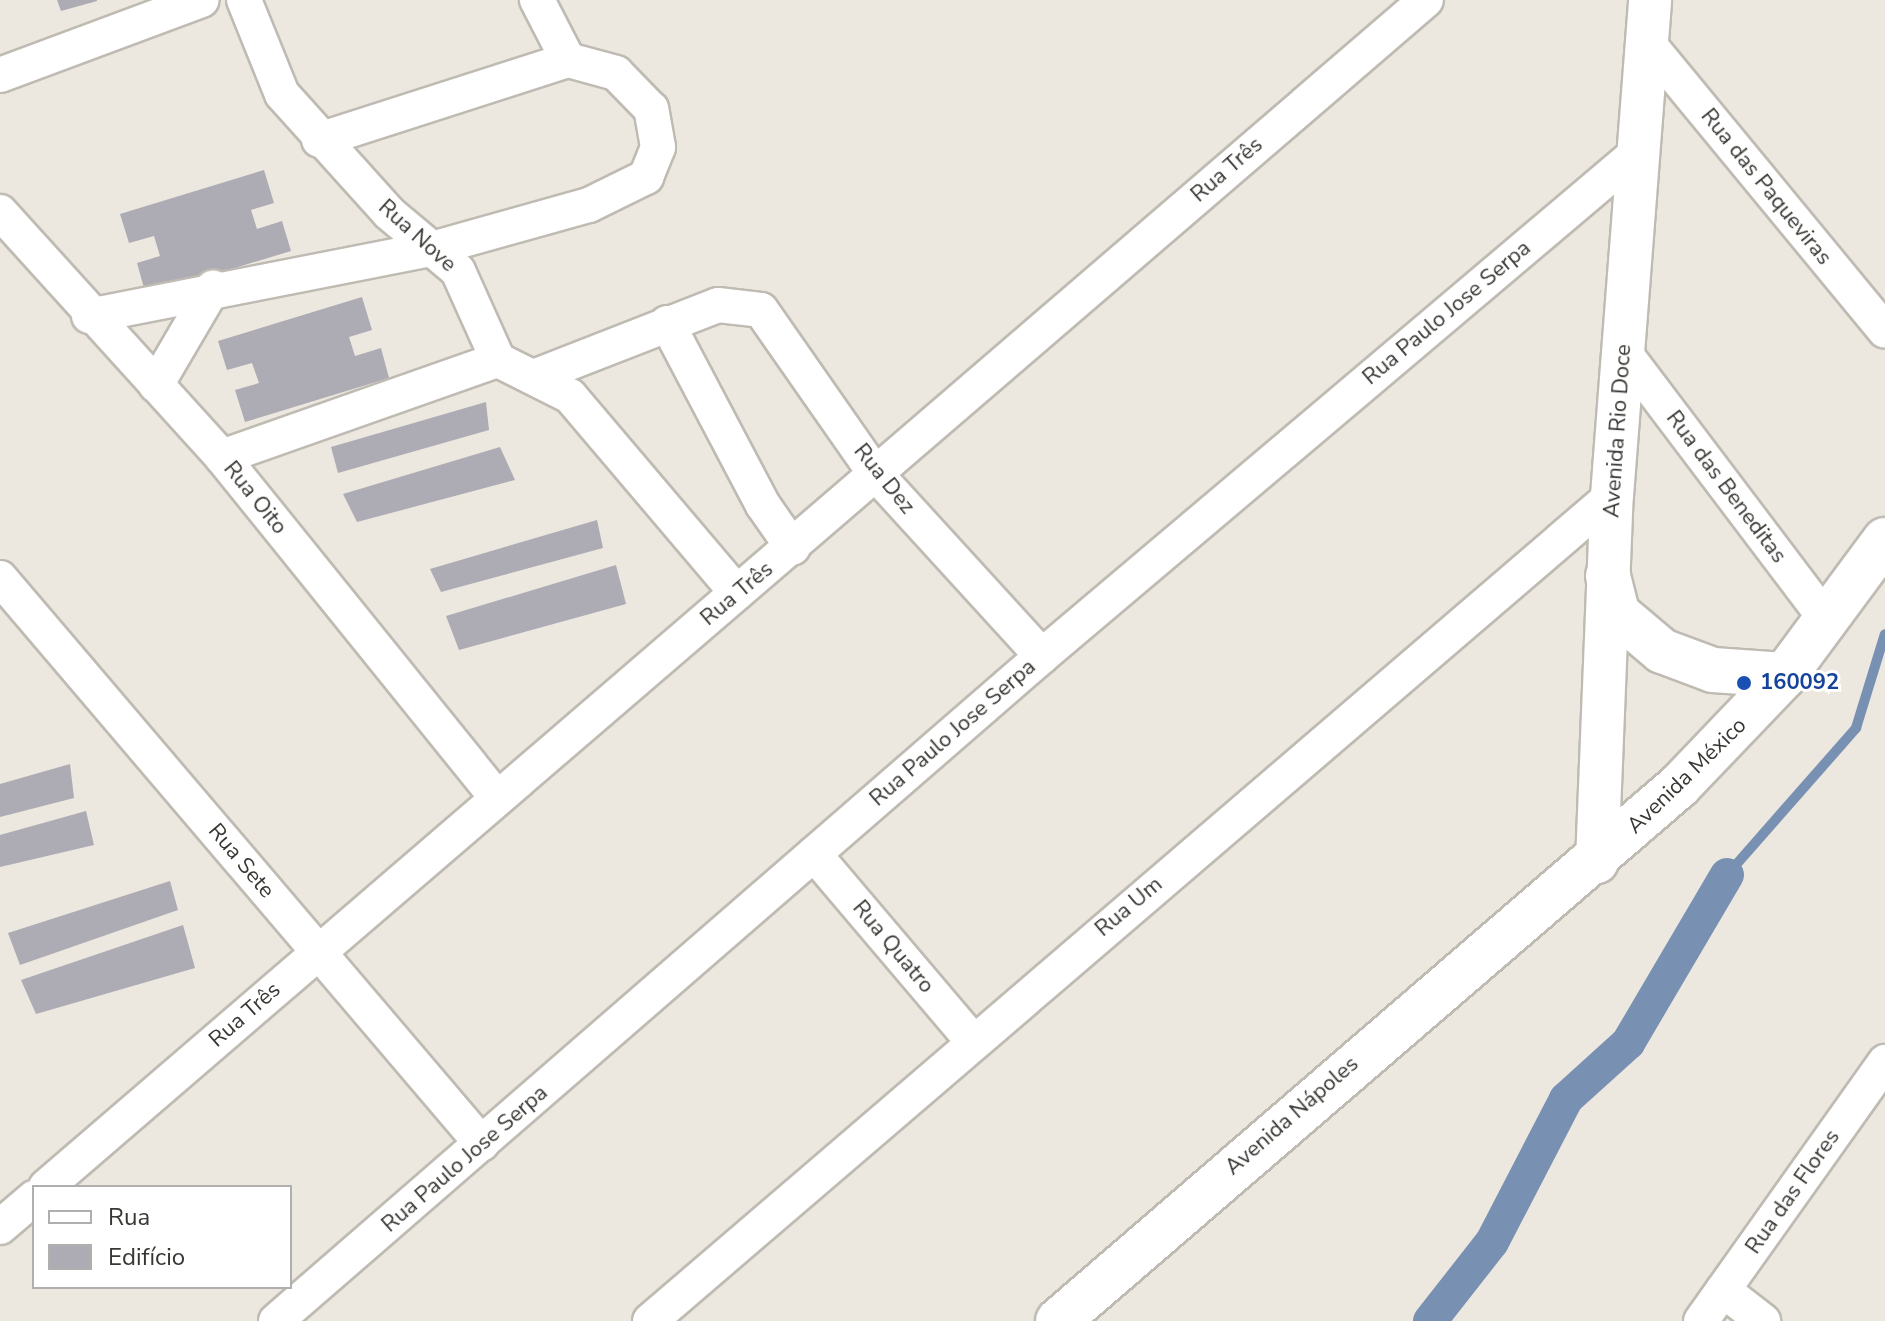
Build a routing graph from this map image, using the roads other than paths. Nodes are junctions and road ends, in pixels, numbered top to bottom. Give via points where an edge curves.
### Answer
1 (202, 0) edge
2 (244, 0) edge
3 (537, 0) edge
4 (1426, 0) edge
5 (1650, 0) edge
6 (1647, 42) junction
7 (568, 60) junction
8 (0, 75) edge
9 (319, 140) junction
10 (1637, 153) junction
11 (0, 212) edge
12 (435, 248) junction
13 (213, 288) junction
14 (89, 316) junction
15 (667, 323) junction
16 (1885, 331) edge
17 (1624, 352) junction
18 (498, 360) junction
19 (536, 376) junction
20 (156, 385) junction
21 (222, 457) junction
22 (874, 472) junction
23 (1612, 496) junction
24 (1885, 540) edge
25 (793, 548) junction
26 (1608, 576) junction
27 (0, 578) edge
28 (737, 593) junction
29 (1828, 622) junction
30 (1042, 656) junction
31 (1785, 675) junction
32 (496, 796) junction
33 (814, 854) junction
34 (1597, 862) junction
35 (1531, 919) joint
36 (318, 951) junction
37 (972, 1040) junction
38 (1885, 1062) edge
39 (482, 1144) junction
40 (48, 1185) edge
41 (32, 1200) edge
42 (0, 1227) edge
43 (1723, 1290) junction
44 (276, 1321) edge
45 (650, 1321) edge
46 (1058, 1321) edge
47 (1701, 1321) edge
48 (1763, 1321) edge

1 - 8 street
2 - 9 street, Rua Nove via 282,94
3 - 7 street
4 - 22 street, Rua Três
5 - 6 street, Avenida Rio Doce
6 - 10 street, Avenida Rio Doce
6 - 16 street, Rua das Paqueviras
7 - 9 street
7 - 12 street via 616,73 651,109 658,147 646,177 589,205
9 - 12 street, Rua Nove
10 - 17 street, Avenida Rio Doce
10 - 30 street, Rua Paulo Jose Serpa
11 - 14 street, Rua Oito
12 - 13 street
12 - 18 street, Rua Nove via 470,290
13 - 14 street
13 - 20 street
14 - 20 street, Rua Oito
15 - 19 street
15 - 22 street, Rua Dez via 734,303 771,320
15 - 25 street via 763,505
17 - 23 street, Avenida Rio Doce
17 - 29 street, Rua das Beneditas
18 - 19 street
18 - 21 street
19 - 28 street via 570,396
20 - 21 street, Rua Oito
21 - 32 street, Rua Oito
22 - 25 street, Rua Três
22 - 30 street, Rua Dez
23 - 26 street, Avenida Rio Doce
23 - 37 street, Rua Um
24 - 29 main road, Avenida México
25 - 28 street, Rua Três
26 - 31 main road via 1617,613 1662,651 1713,670
26 - 34 street, Avenida Rio Doce
27 - 36 street, Rua Sete
28 - 32 street, Rua Três
29 - 31 main road, Avenida México
30 - 33 street, Rua Paulo Jose Serpa
31 - 34 main road, Avenida México
32 - 36 street, Rua Três
33 - 37 street, Rua Quatro
33 - 39 street, Rua Paulo Jose Serpa
34 - 35 main road, Avenida México
35 - 46 main road, Avenida Nápoles via 1336,1076
36 - 39 street, Rua Sete
36 - 40 street, Rua Três
37 - 45 street, Rua Um
38 - 43 street, Rua das Flores
39 - 44 street, Rua Paulo Jose Serpa
41 - 42 street
43 - 47 street, Rua das Flores
43 - 48 street

